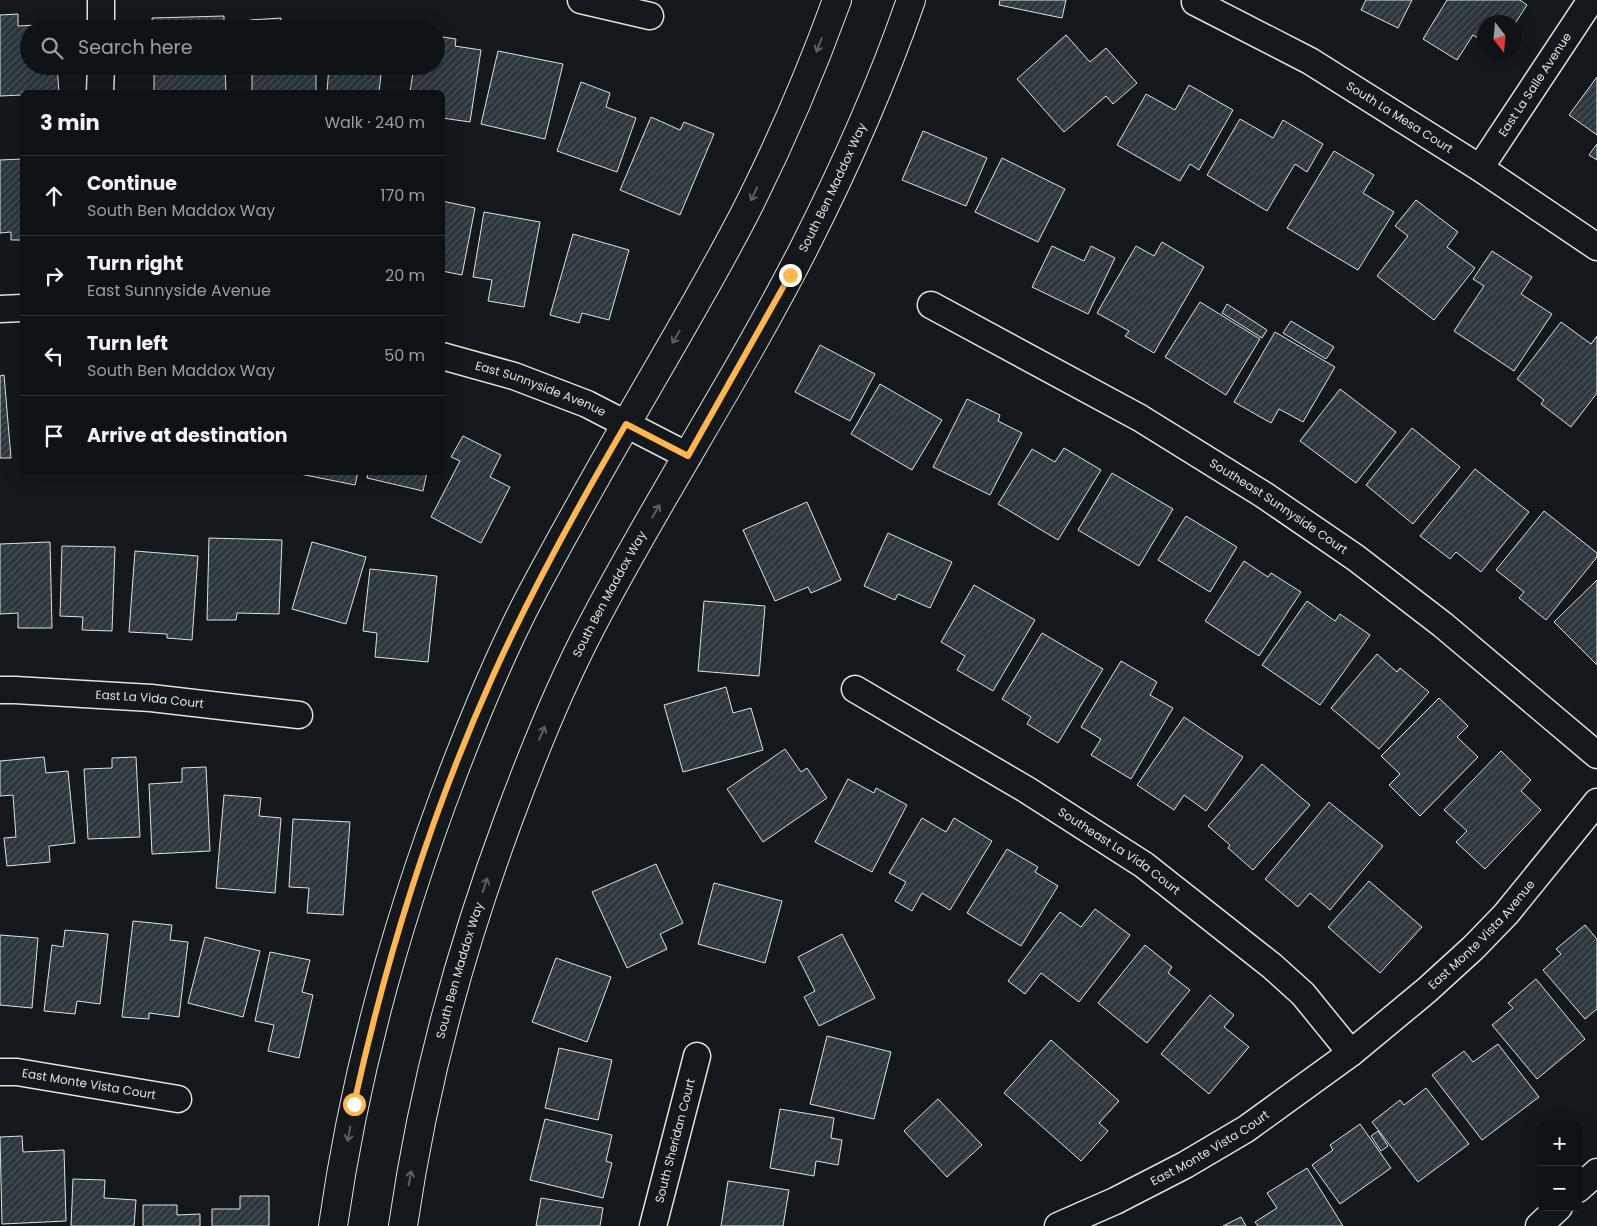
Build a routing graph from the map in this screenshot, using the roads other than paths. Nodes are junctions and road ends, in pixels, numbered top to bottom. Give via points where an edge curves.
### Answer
1 (101, 0) edge
2 (581, 0) edge
3 (837, 0) edge
4 (911, 0) edge
5 (1590, 0) edge
6 (1195, 2) dead end
7 (650, 16) dead end
8 (101, 20) edge
9 (100, 75) edge
10 (100, 90) edge
11 (1480, 168) junction
12 (1597, 247) edge
13 (931, 305) dead end
14 (20, 308) edge
15 (0, 310) edge
16 (445, 357) edge
17 (626, 424) junction
18 (688, 456) junction
19 (855, 689) dead end
20 (0, 690) edge
21 (299, 714) dead end
22 (1597, 755) edge
23 (1597, 802) edge
24 (1351, 1053) junction
25 (697, 1056) dead end
26 (0, 1072) edge
27 (178, 1099) dead end
28 (1597, 1172) edge
29 (1582, 1185) edge
30 (1555, 1211) edge
31 (334, 1226) edge
32 (403, 1226) edge
33 (654, 1226) edge
34 (1058, 1226) edge
35 (1539, 1226) edge

1 - 8 street
2 - 7 street
3 -> 17 main road via 791,114 750,203
4 - 18 main road, South Ben Maddox Way via 876,91 813,230
5 - 11 street, East La Salle Avenue
6 - 11 street, South La Mesa Court via 1310,61
9 - 10 street
11 - 12 street, South La Mesa Court
13 - 22 street, Southeast Sunnyside Court via 1140,418 1264,495 1356,558 1443,625
14 - 15 street
16 - 17 street, East Sunnyside Avenue via 514,376 588,404
17 - 18 street, East Sunnyside Avenue
17 -> 31 main road via 511,636 426,845 400,924 361,1070
32 -> 18 main road, South Ben Maddox Way via 422,1116 445,1017 503,833 541,736 584,641
19 - 24 street, Southeast La Vida Court via 1027,790 1144,865 1303,994
20 - 21 street, East La Vida Court via 151,698
23 - 24 street, East Monte Vista Avenue via 1506,914 1473,948
24 - 34 street, East Monte Vista Court via 1246,1129 1115,1201
25 - 33 street, South Sheridan Court
26 - 27 street, East Monte Vista Court via 17,1072
28 - 29 street
30 - 35 street

